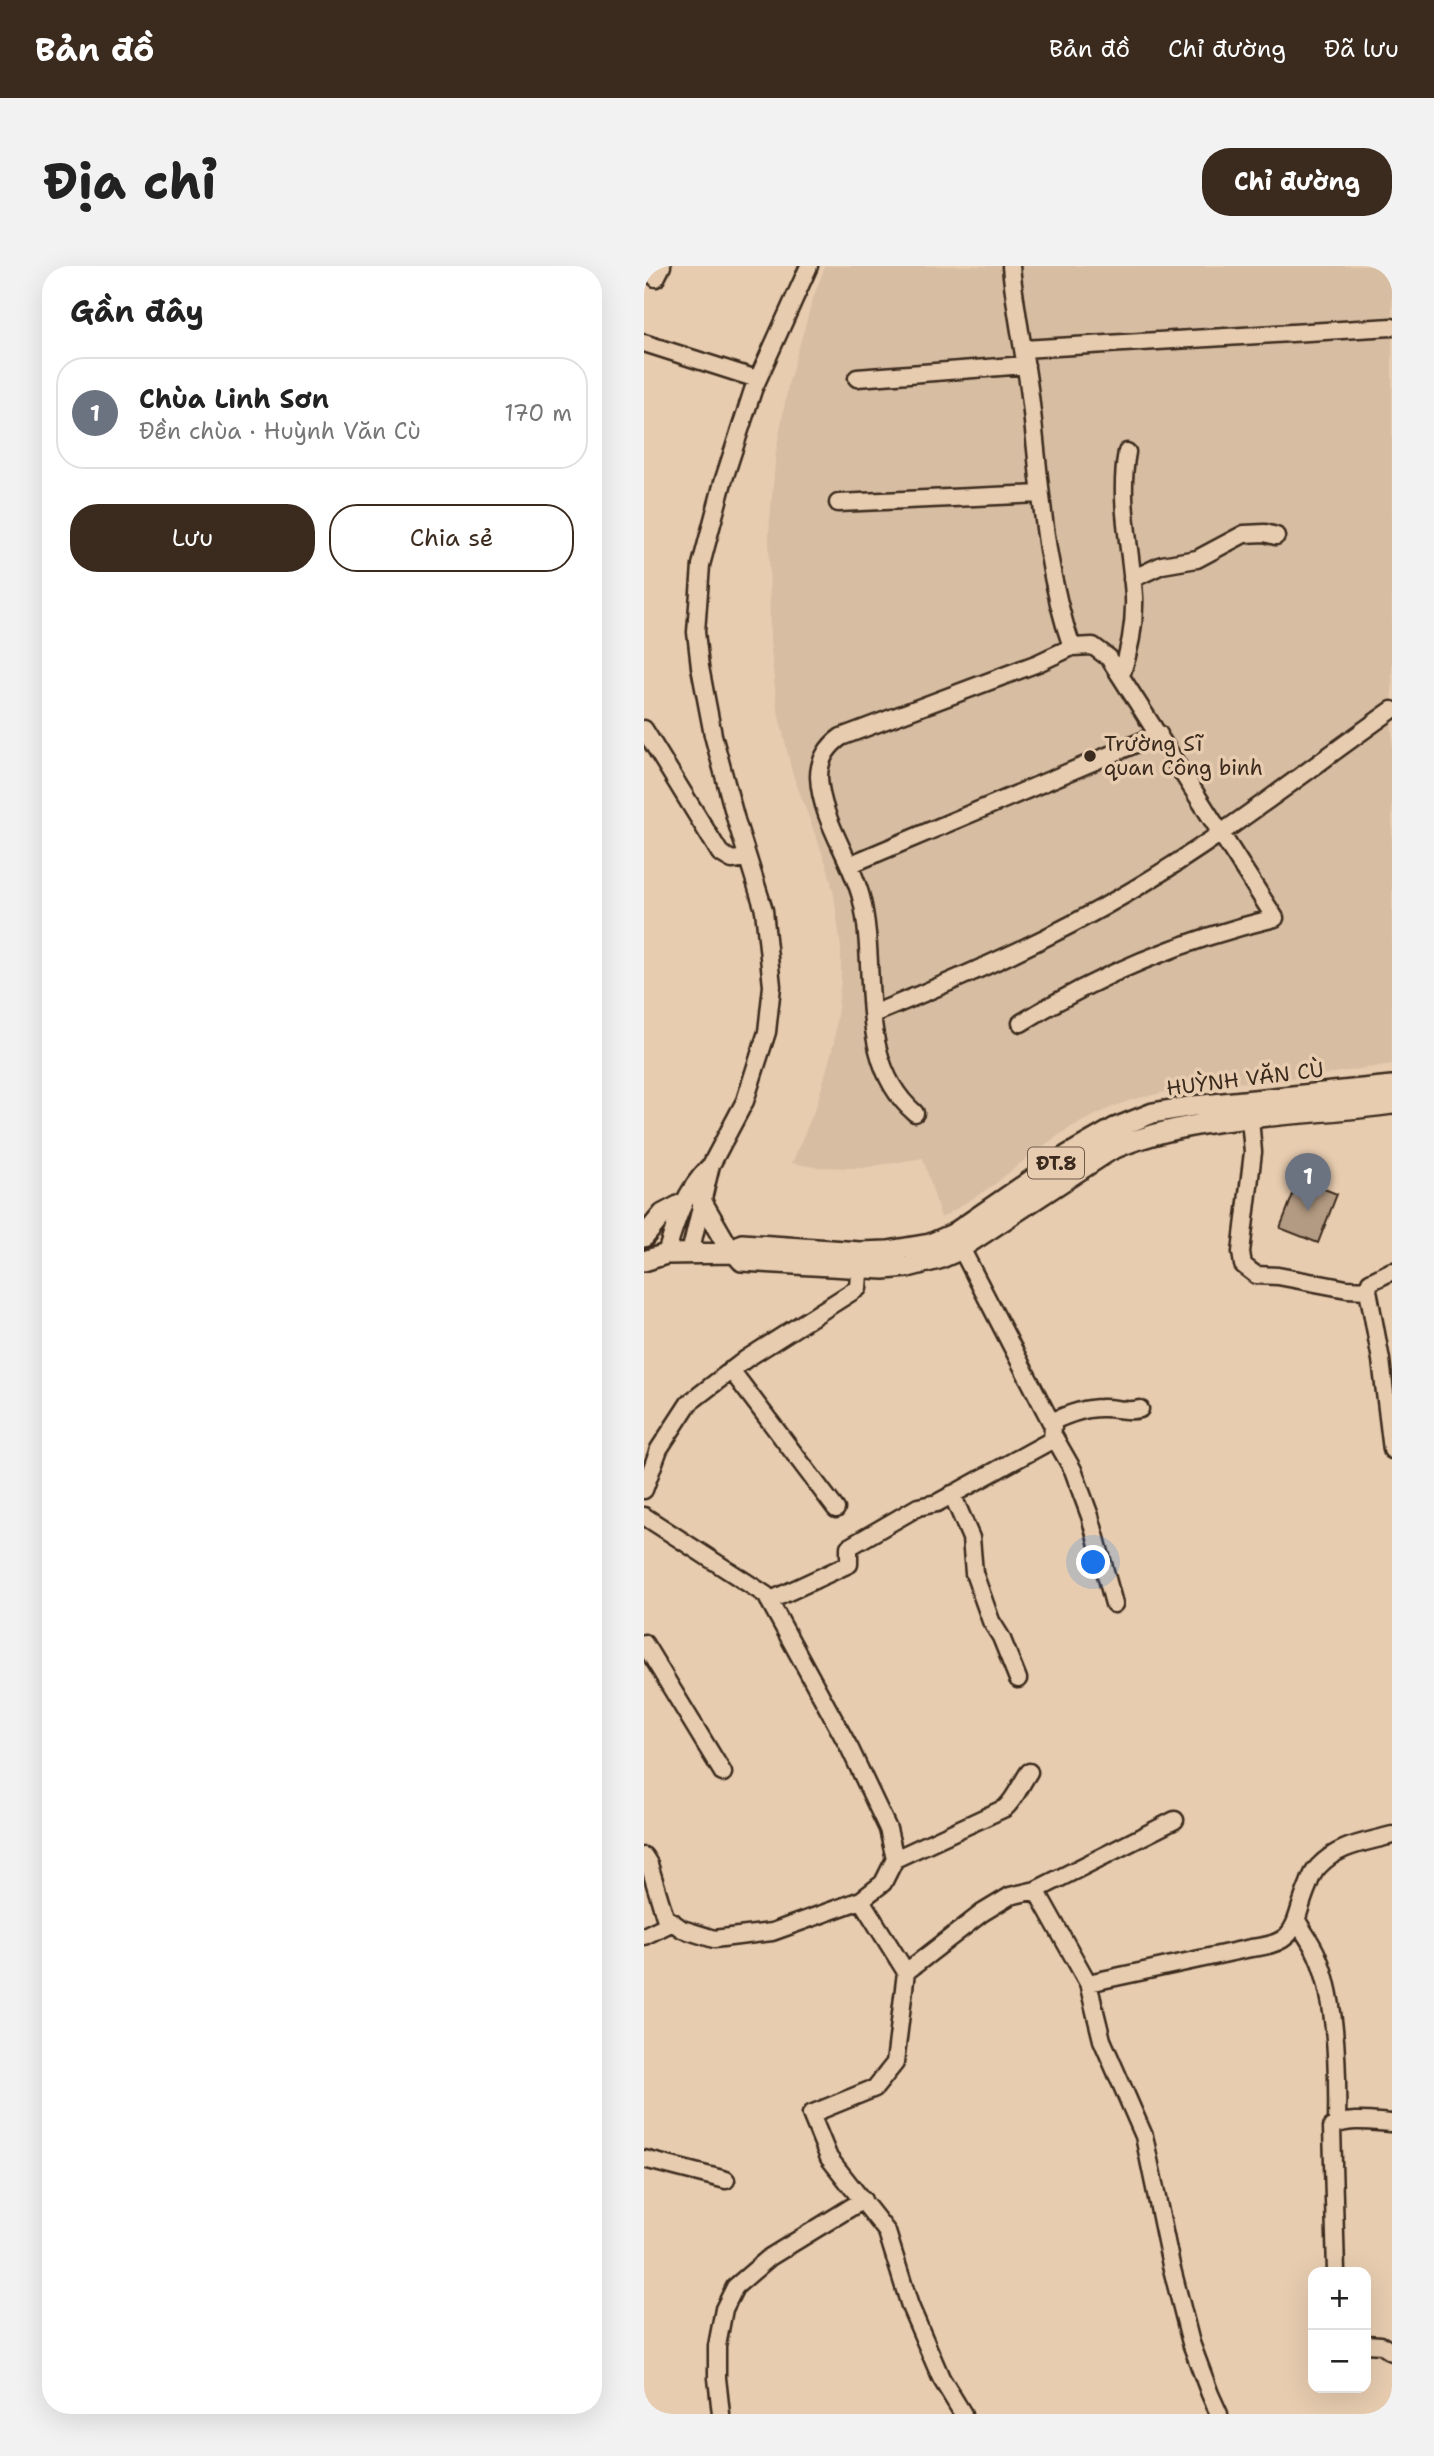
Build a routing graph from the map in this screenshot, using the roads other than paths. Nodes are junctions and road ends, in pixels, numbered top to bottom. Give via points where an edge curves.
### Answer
1 (808, 266) edge
2 (1011, 266) edge
3 (1392, 327) edge
4 (644, 343) edge
5 (1023, 349) junction
6 (1026, 365) junction
7 (857, 378) dead end
8 (757, 379) junction
9 (1127, 452) dead end
10 (1040, 494) junction
11 (838, 503) dead end
12 (1276, 536) dead end
13 (1132, 579) junction
14 (1072, 647) junction
15 (1121, 676) junction
16 (1392, 710) edge
17 (644, 729) edge
18 (1159, 734) junction
19 (1222, 831) junction
20 (748, 859) junction
21 (849, 865) junction
22 (873, 1014) junction
23 (1021, 1023) dead end
24 (1392, 1086) edge
25 (1392, 1104) edge
26 (915, 1113) dead end
27 (1250, 1119) junction
28 (710, 1166) junction
29 (702, 1202) junction
30 (681, 1204) junction
31 (646, 1229) edge
32 (961, 1248) junction
33 (690, 1253) junction
34 (733, 1253) junction
35 (666, 1254) junction
36 (860, 1260) junction
37 (644, 1261) edge
38 (1392, 1271) edge
39 (1368, 1290) junction
40 (731, 1370) junction
41 (1388, 1393) edge
42 (1140, 1409) dead end
43 (1052, 1428) junction
44 (1392, 1450) edge
45 (644, 1490) edge
46 (952, 1494) junction
47 (836, 1509) dead end
48 (644, 1516) edge
49 (769, 1601) junction
50 (1114, 1604) dead end
51 (644, 1643) edge
52 (1018, 1679) dead end
53 (723, 1773) dead end
54 (1029, 1773) dead end
55 (1175, 1820) dead end
56 (1392, 1835) edge
57 (644, 1856) edge
58 (895, 1859) junction
59 (1036, 1890) junction
60 (860, 1900) junction
61 (673, 1922) junction
62 (1298, 1922) junction
63 (644, 1936) edge
64 (906, 1972) junction
65 (1088, 1983) junction
66 (1337, 2123) junction
67 (1392, 2123) edge
68 (644, 2160) edge
69 (726, 2180) dead end
70 (863, 2200) junction
71 (1336, 2267) edge
72 (1371, 2345) edge
73 (1392, 2353) edge
74 (721, 2414) edge
75 (963, 2414) edge
76 (1219, 2414) edge

1 - 8 street
2 - 5 street
3 - 5 street
4 - 8 street
5 - 6 street
6 - 7 street
6 - 10 street
8 - 20 street via 701,565 696,632 713,735
9 - 13 street via 1123,495
10 - 11 street
10 - 14 street via 1053,583
12 - 13 street via 1244,534 1197,559 1163,565
13 - 15 street via 1131,638
14 - 15 street via 1099,649
14 - 21 street via 834,742 824,756 819,779 832,827
15 - 18 street
16 - 19 street
17 - 20 street via 720,853 732,860
18 - 19 street
18 - 21 street
19 - 22 street via 1085,917
19 - 23 street via 1275,918 1153,954 1085,985
20 - 28 street via 764,910 772,986 767,1032 745,1101
21 - 22 street via 865,920
22 - 26 street via 885,1076
24 - 36 main road, HUỲNH VĂN CÙ / ĐT.8 via 1153,1113 1068,1155 947,1237
25 - 27 main road
27 - 32 main road via 1134,1139
27 - 39 street via 1253,1152 1243,1265 1256,1275
28 - 29 street
28 - 30 street
29 - 33 street
29 - 34 main road
30 - 31 main road
30 - 35 street
32 - 36 main road via 924,1264 884,1269
32 - 43 street
33 - 34 main road
33 - 35 main road
34 - 36 main road via 742,1261
35 - 37 main road
36 - 40 street via 858,1289
38 - 39 street via 1370,1282
39 - 41 street
40 - 45 street via 688,1403 659,1449
40 - 47 street
41 - 44 street
42 - 43 street via 1081,1410
43 - 46 street via 1052,1440
43 - 50 street via 1090,1516
46 - 49 street via 918,1507 849,1547 849,1564
46 - 52 street via 971,1538 974,1573 991,1621
48 - 49 street
49 - 58 street via 850,1749 888,1829
51 - 53 street
54 - 58 street via 1005,1808
55 - 59 street
56 - 62 street via 1337,1850 1315,1869
57 - 61 street via 665,1917
58 - 60 street via 883,1883
59 - 64 street via 1010,1896 982,1913
59 - 65 street
60 - 61 street via 772,1932 714,1939
60 - 64 street
61 - 63 street
62 - 65 street via 1285,1938 1268,1946
62 - 66 street via 1318,1956 1327,1992 1338,2064
64 - 70 street via 895,2063 875,2088 811,2114 829,2158
65 - 76 street via 1102,2040 1144,2136 1191,2343
66 - 67 street
66 - 71 street via 1332,2127
68 - 69 street
70 - 74 street via 770,2257 735,2287 724,2309 718,2346
70 - 75 street via 887,2232 910,2306 941,2378
72 - 73 street

